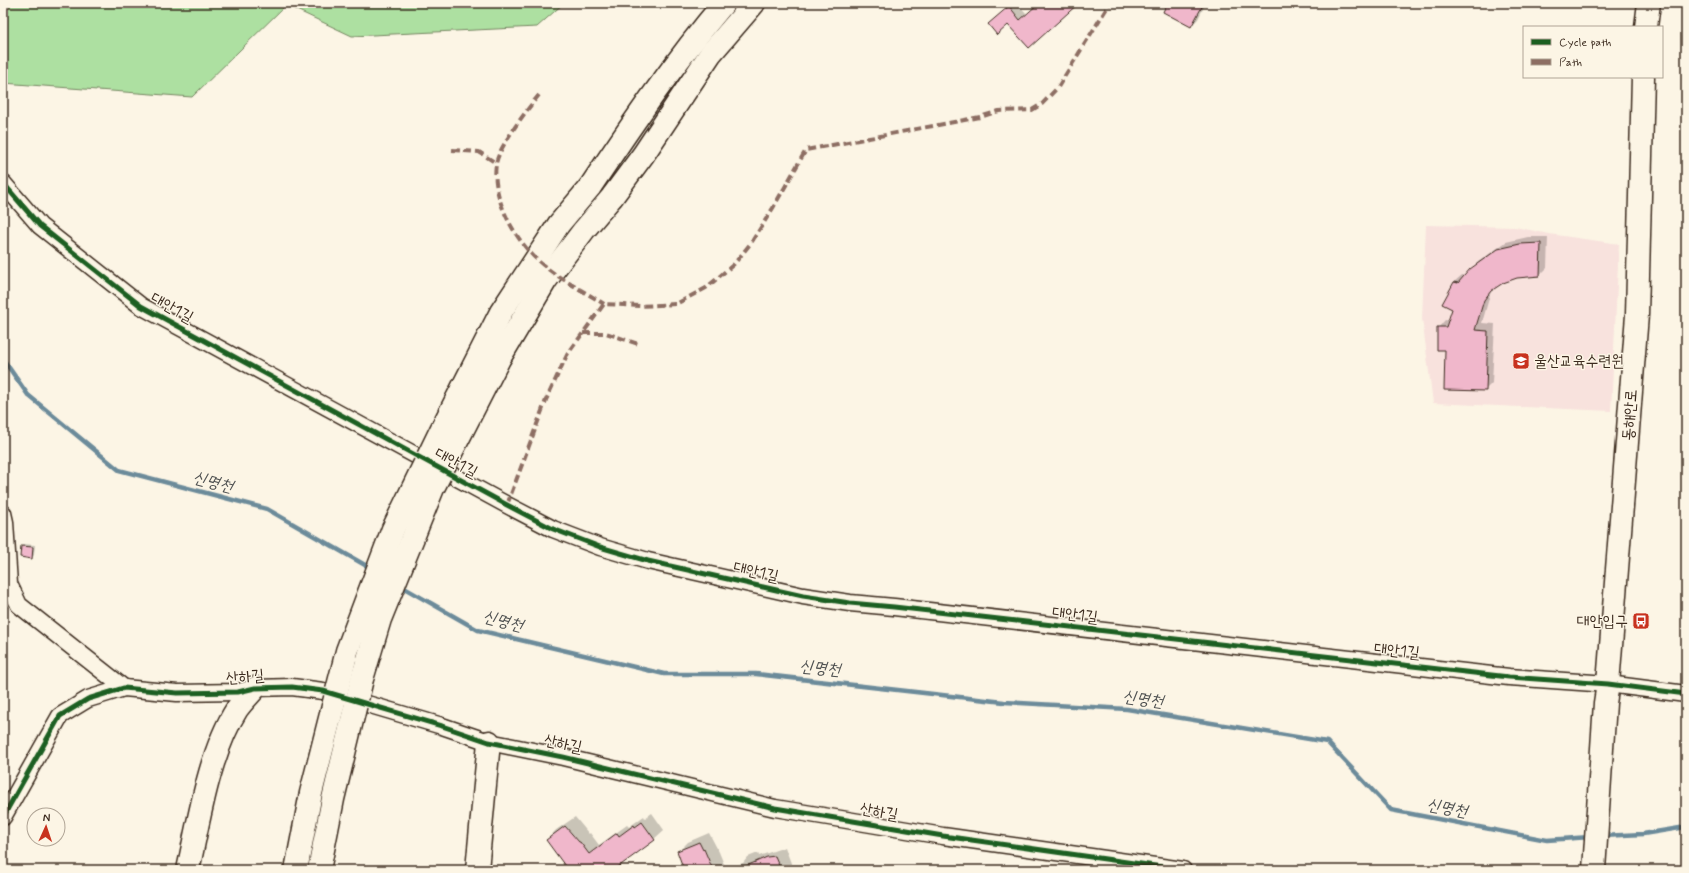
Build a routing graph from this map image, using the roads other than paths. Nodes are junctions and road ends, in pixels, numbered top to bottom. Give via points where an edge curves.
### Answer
1 (724, 3) edge
2 (754, 3) edge
3 (1649, 3) edge
4 (1646, 26) edge
5 (1643, 78) edge
6 (3, 183) edge
7 (3, 513) edge
8 (124, 688) junction
9 (255, 688) junction
10 (1607, 694) junction
11 (1686, 694) edge
12 (489, 742) junction
13 (3, 817) edge
14 (188, 870) edge
15 (296, 870) edge
16 (319, 870) edge
17 (477, 870) edge
18 (1183, 870) edge
19 (1594, 870) edge

1 - 15 main road, bridge via 697,34 590,187 559,224 501,312 444,423 393,529 347,651 311,793
2 - 16 main road, bridge via 711,52 643,155 546,280 499,359 433,488 380,619 362,679
3 - 4 main road
5 - 10 main road, 동해안로 via 1638,315
6 - 10 street, 대안1길 via 40,226 141,306 506,506 553,529 600,547 804,596 850,603 1509,677
7 - 8 street via 9,584 19,605
8 - 9 street, 산하길 via 178,693 238,692
8 - 13 street, 산하길 via 88,698 60,716
9 - 12 street, 산하길 via 292,686 323,691
9 - 14 main road via 237,709 210,771
10 - 11 street, 대안1길
10 - 19 main road, 동해안로
12 - 17 main road
12 - 18 street, 산하길 via 563,757 775,808 943,836

